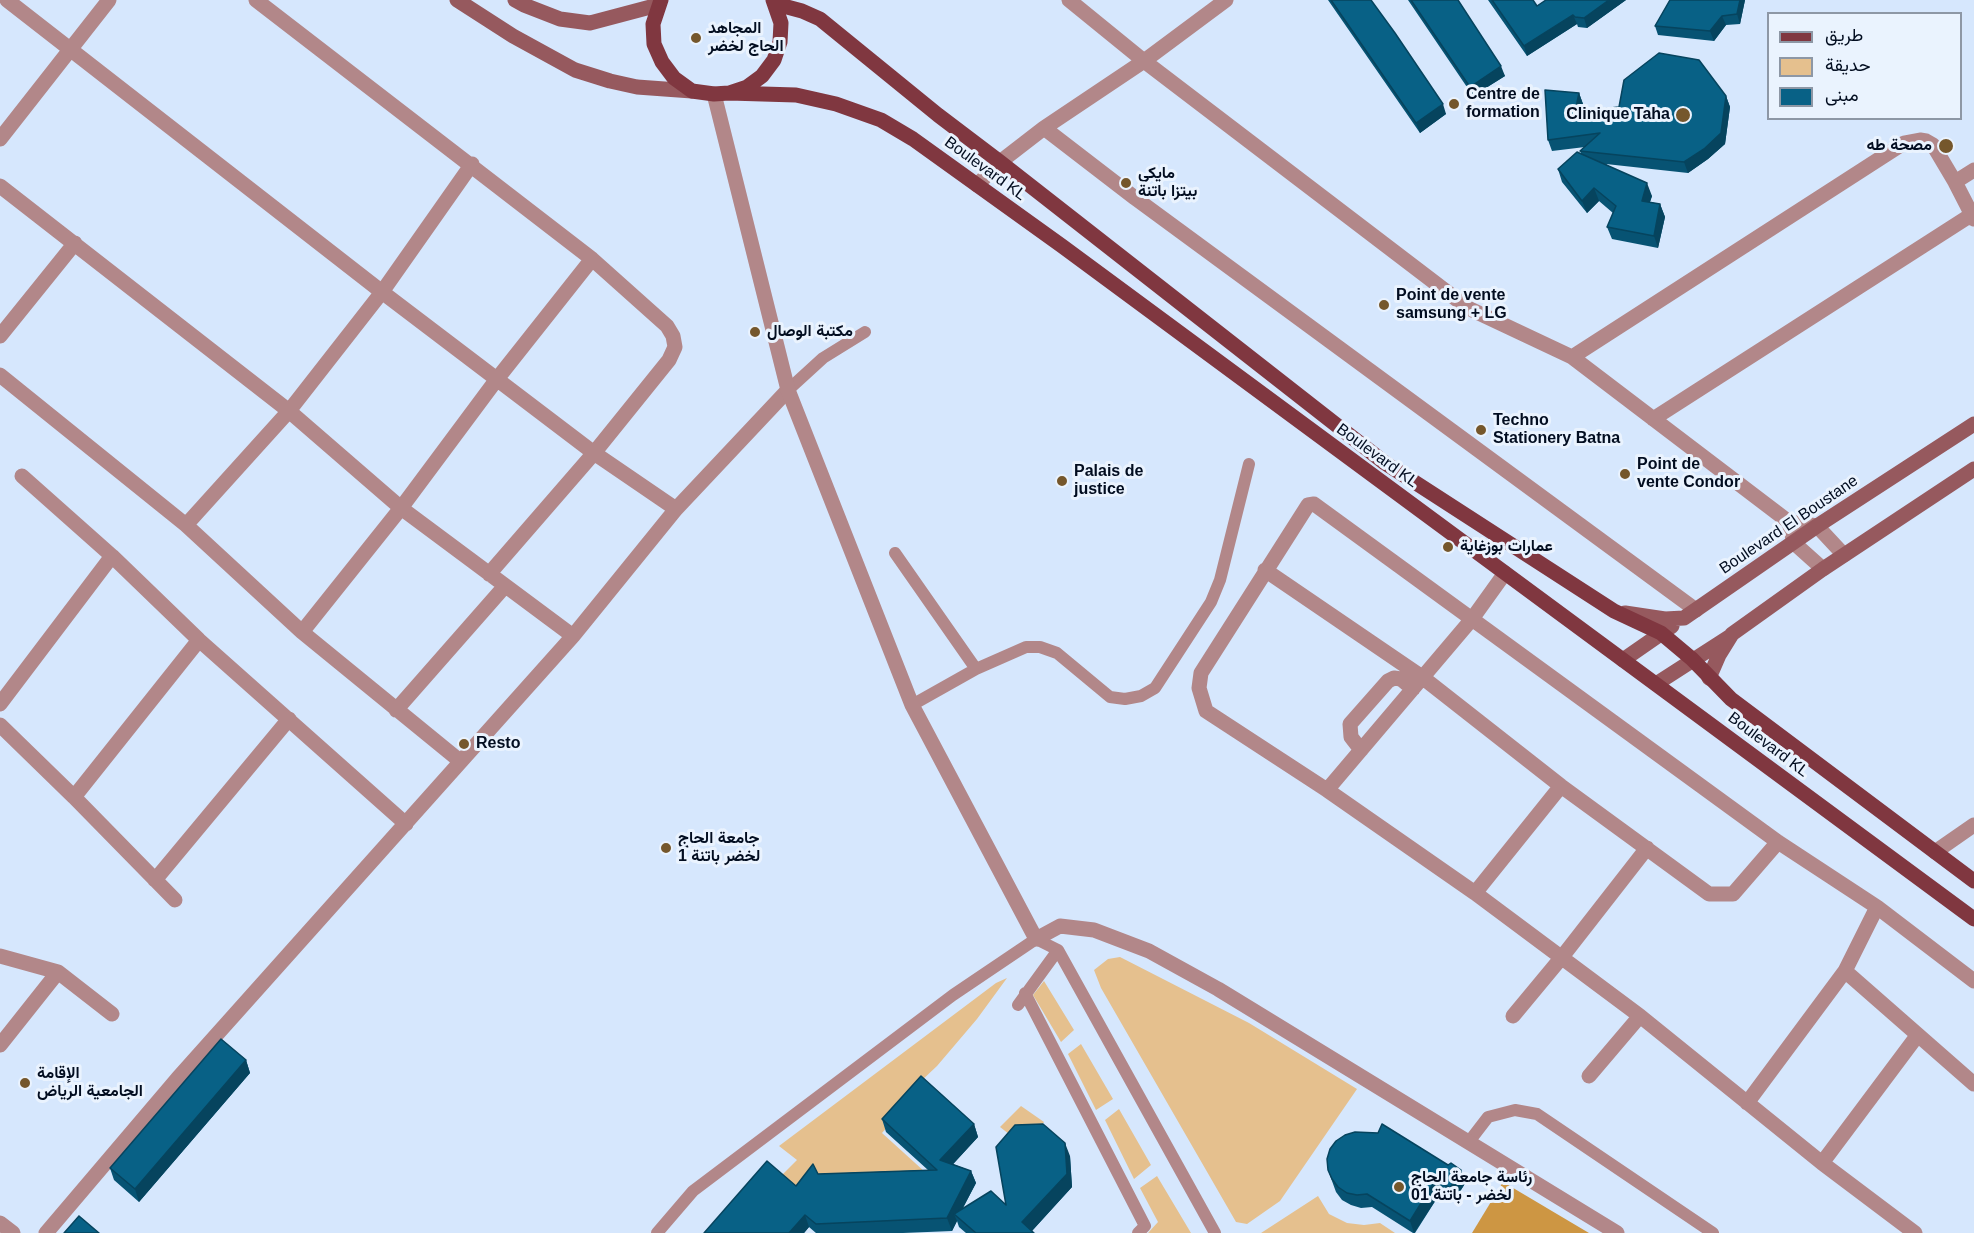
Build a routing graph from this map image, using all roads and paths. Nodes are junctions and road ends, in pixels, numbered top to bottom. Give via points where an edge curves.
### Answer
1 (7, 0) edge
2 (109, 0) edge
3 (256, 0) edge
4 (514, 0) edge
5 (1069, 0) edge
6 (1226, 0) edge
7 (459, 1) edge
8 (659, 2) edge
9 (775, 2) edge
10 (72, 49) junction
11 (1144, 61) junction
12 (692, 91) junction
13 (722, 94) junction
14 (1044, 128) junction
15 (0, 139) edge
16 (1000, 162) junction
17 (472, 164) junction
18 (1974, 170) edge
19 (1955, 182) junction
20 (977, 185) junction
21 (0, 186) edge
22 (1973, 217) edge
23 (75, 243) junction
24 (592, 259) junction
25 (382, 292) junction
26 (865, 332) dead end
27 (0, 336) edge
28 (1572, 357) junction
29 (0, 375) edge
30 (497, 379) junction
31 (788, 390) junction
32 (289, 411) junction
33 (1653, 419) junction
34 (1974, 424) edge
35 (594, 453) junction
36 (1249, 464) dead end
37 (1974, 469) edge
38 (22, 476) dead end
39 (401, 508) junction
40 (676, 509) junction
41 (1789, 522) junction
42 (186, 525) junction
43 (1817, 526) junction
44 (1794, 543) junction
45 (895, 553) dead end
46 (1844, 555) junction
47 (112, 556) junction
48 (1823, 569) junction
49 (1266, 570) junction
50 (1505, 573) junction
51 (489, 574) junction
52 (505, 586) junction
53 (1614, 611) junction
54 (1690, 614) junction
55 (1473, 619) junction
56 (302, 632) junction
57 (1661, 633) junction
58 (1732, 634) junction
59 (573, 636) junction
60 (199, 640) junction
61 (1692, 659) junction
62 (1623, 660) junction
63 (976, 669) junction
64 (1709, 678) junction
65 (1417, 683) junction
66 (1656, 684) junction
67 (0, 704) edge
68 (912, 705) junction
69 (396, 711) junction
70 (290, 719) junction
71 (0, 725) edge
72 (1361, 750) junction
73 (460, 761) junction
74 (1561, 786) junction
75 (1327, 790) junction
76 (74, 797) junction
77 (406, 824) junction
78 (1974, 825) edge
79 (1778, 842) junction
80 (1647, 848) junction
81 (1935, 852) junction
82 (155, 880) junction
83 (1974, 881) edge
84 (1474, 892) junction
85 (175, 900) dead end
86 (1877, 907) junction
87 (1974, 920) edge
88 (1036, 939) junction
89 (1058, 950) junction
90 (0, 956) edge
91 (1562, 957) junction
92 (1845, 971) junction
93 (58, 972) junction
94 (1974, 981) edge
95 (1025, 993) junction
96 (1018, 1005) dead end
97 (112, 1014) dead end
98 (1514, 1016) dead end
99 (1640, 1016) junction
100 (1917, 1036) junction
101 (0, 1045) edge
102 (1589, 1076) dead end
103 (1974, 1084) edge
104 (1747, 1103) junction
105 (1468, 1143) junction
106 (1822, 1163) junction
107 (0, 1223) edge
108 (13, 1233) edge
109 (46, 1233) edge
110 (657, 1233) edge
111 (1138, 1233) edge
112 (1215, 1233) edge
113 (1617, 1233) edge
114 (1713, 1233) edge
115 (1915, 1233) edge

1 - 10 street
2 - 10 street
3 - 17 street
4 - 8 main road via 560,19 590,23
5 - 11 street
6 - 11 street
7 - 12 main road via 575,70 637,87
8 - 12 main road via 653,24 654,44 674,78
9 - 13 main road via 781,23 774,60 747,87
9 - 16 main road, Boulevard KL via 820,19
10 - 15 street
10 - 25 street
11 - 14 street
11 - 28 street via 1467,308
12 - 13 main road, Boulevard KL
13 - 20 main road, Boulevard KL via 796,95 836,104 889,125
13 - 31 street
14 - 16 street
14 - 54 street
16 - 20 street
16 - 53 main road, Boulevard KL via 1385,463
17 - 24 street
17 - 25 street
18 - 19 street
19 - 22 street
19 - 28 street via 1933,145 1920,140 1904,142
20 - 50 main road, Boulevard KL
21 - 23 street
22 - 33 street
23 - 27 street
23 - 32 street
24 - 30 street
24 - 35 street via 667,326 675,347 669,360
25 - 30 street
25 - 32 street
26 - 31 lane via 824,357
28 - 33 street
29 - 42 street
30 - 35 street
30 - 39 street
31 - 40 street
31 - 68 street
32 - 39 street
32 - 42 street
33 - 41 street
34 - 43 main road, Boulevard El Boustane
35 - 40 street
35 - 51 street
36 - 63 lane via 1221,580 1155,688 1141,696 1110,697 1057,653 1040,647 1026,647
37 - 46 main road
38 - 47 street
39 - 51 street
39 - 56 street
40 - 59 street
41 - 43 street
41 - 44 street
42 - 56 street
43 - 44 main road, Boulevard El Boustane
43 - 46 street
44 - 48 street
44 - 54 main road, Boulevard El Boustane
45 - 63 lane
46 - 48 main road
47 - 60 street
47 - 67 street
48 - 58 main road
49 - 55 street via 1308,505 1314,504
49 - 65 street
49 - 75 street via 1201,673 1201,699 1206,711
50 - 55 street
50 - 62 main road, Boulevard KL
51 - 52 street
52 - 59 street
52 - 69 street
53 - 54 main road via 1665,619
53 - 57 main road, Boulevard KL
54 - 57 main road, Boulevard El Boustane
55 - 65 street
55 - 79 street
56 - 69 street
57 - 61 main road, Boulevard KL
57 - 62 main road, Boulevard El Boustane
58 - 61 main road
58 - 64 main road
59 - 73 street
60 - 70 street
60 - 76 street
61 - 64 main road, Boulevard KL
61 - 66 main road
62 - 66 main road, Boulevard KL
63 - 68 lane
64 - 81 main road, Boulevard KL via 1731,699
65 - 72 street
65 - 72 street via 1394,678 1388,681 1350,724 1351,737
65 - 74 street
66 - 87 main road, Boulevard KL
68 - 88 street
69 - 73 street
70 - 77 street
70 - 82 street
71 - 76 street
72 - 75 street
73 - 77 street
74 - 80 street
74 - 84 street
75 - 84 street
76 - 82 street
77 - 109 street via 177,1079
78 - 81 street
79 - 80 street via 1733,894 1723,895 1708,894
79 - 86 street
80 - 91 street
81 - 83 main road, Boulevard KL
82 - 85 street
84 - 91 street
86 - 92 street
86 - 94 street
88 - 89 lane
88 - 105 street via 1060,926 1094,930 1149,951 1218,989
88 - 110 lane via 953,995 693,1191
89 - 95 lane
89 - 112 lane
90 - 93 street
91 - 98 street
91 - 99 street
92 - 100 street
92 - 104 street
93 - 97 street
93 - 101 street
95 - 96 lane
95 - 111 lane via 1145,1226
99 - 102 street
99 - 104 street
100 - 103 street
100 - 106 street
104 - 106 street
105 - 113 street
105 - 114 lane via 1488,1117 1515,1110 1537,1114
106 - 115 street
107 - 108 street

